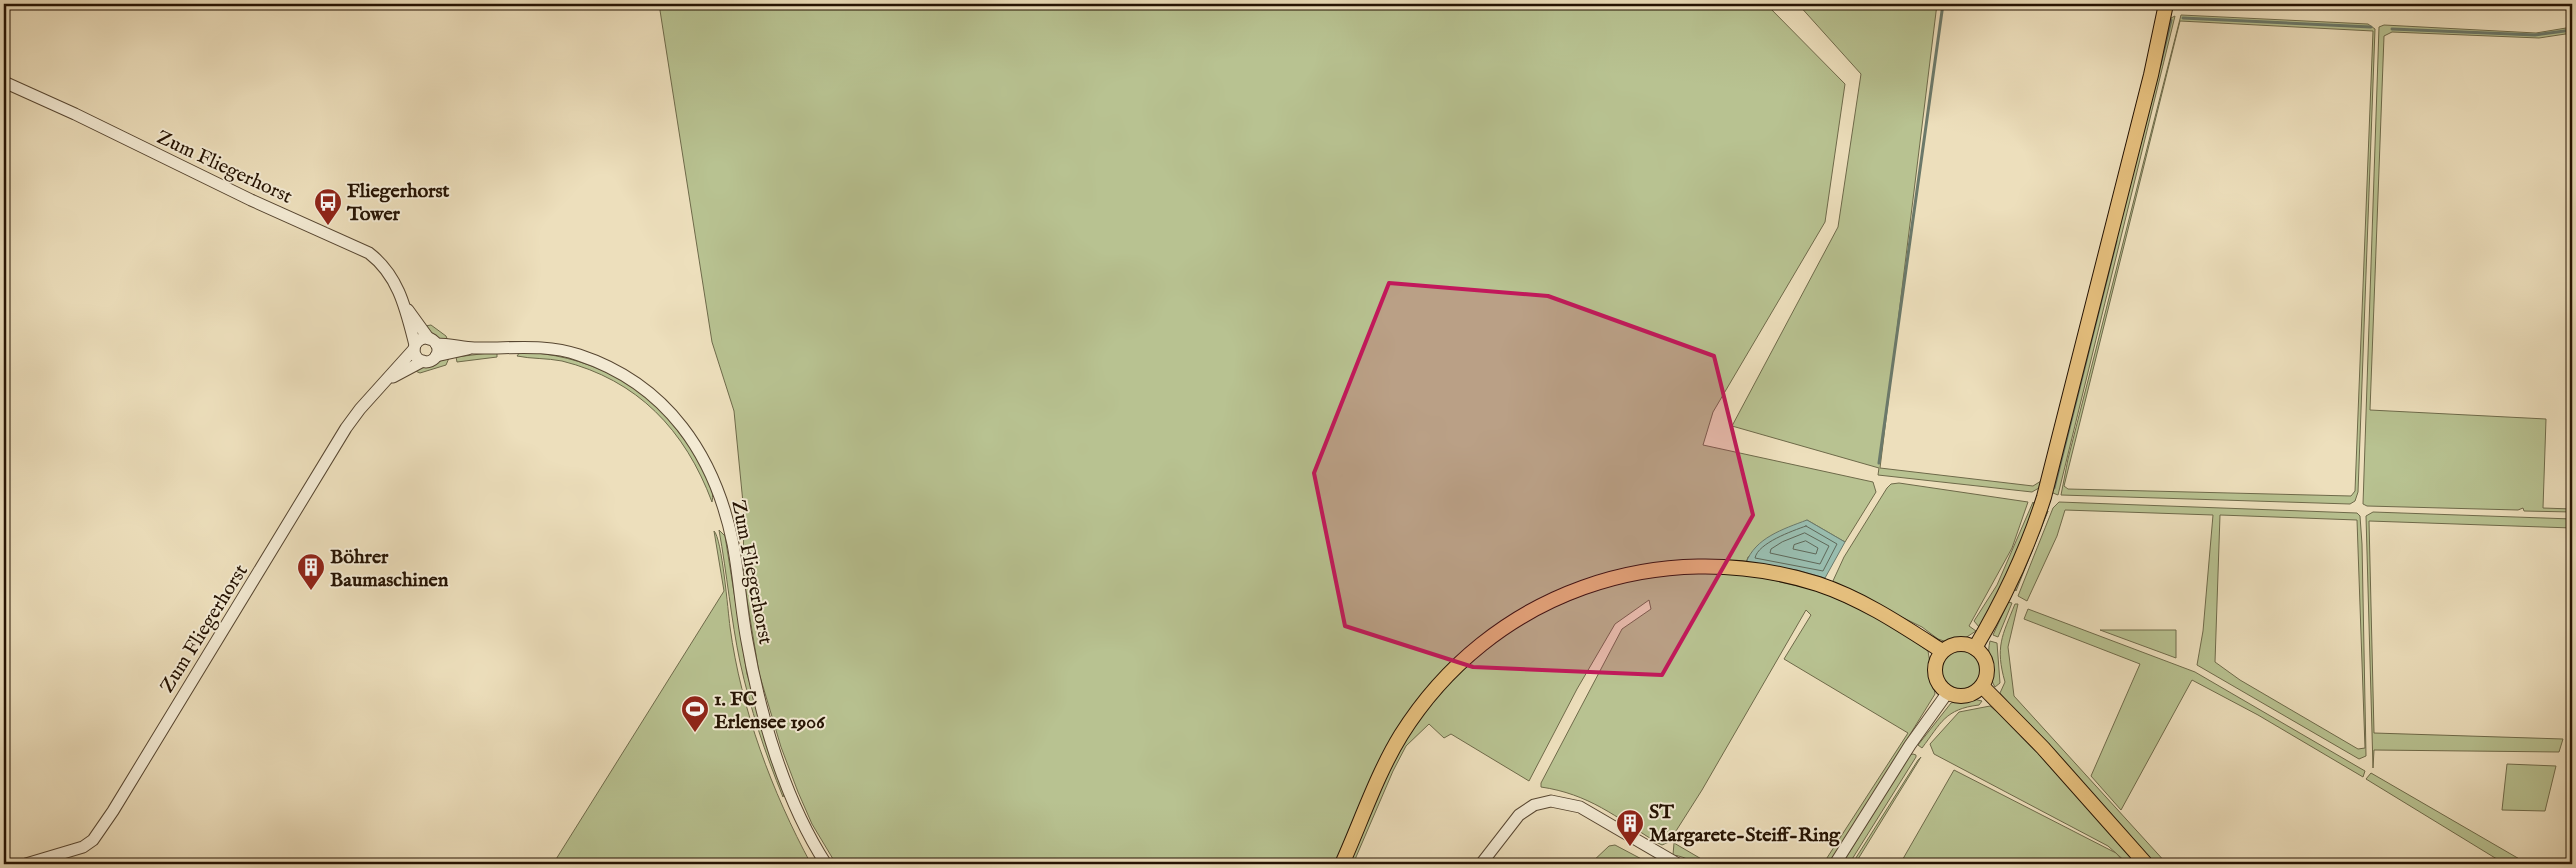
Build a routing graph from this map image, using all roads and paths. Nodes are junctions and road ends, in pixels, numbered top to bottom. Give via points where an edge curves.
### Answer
1 (2166, 4) edge
2 (4, 82) edge
3 (406, 308) junction
4 (433, 341) junction
5 (415, 347) junction
6 (472, 348) junction
7 (436, 356) junction
8 (423, 361) junction
9 (389, 379) junction
10 (1975, 648) junction
11 (1942, 651) junction
12 (1982, 686) junction
13 (1948, 692) junction
14 (26, 864) edge
15 (826, 864) edge
16 (1342, 864) edge
17 (1481, 864) edge
18 (1678, 864) edge
19 (1835, 864) edge
20 (2146, 864) edge

1 - 10 main road via 2044,496 2023,558
2 - 3 street, Zum Fliegerhorst via 370,253 393,277
3 - 4 street, Zum Fliegerhorst
3 - 5 street, Zum Fliegerhorst
4 - 5 street via 421,339
4 - 6 street, Zum Fliegerhorst
4 - 7 street
5 - 8 street via 416,357
5 - 9 street, Zum Fliegerhorst
6 - 7 street, Zum Fliegerhorst
6 - 15 street, Zum Fliegerhorst via 555,349 604,364 652,395 688,432 712,475 728,522 750,656 773,742 800,817
7 - 8 street via 430,361
8 - 9 street, Zum Fliegerhorst
9 - 14 street, Zum Fliegerhorst via 346,428 93,840 83,847
10 - 11 main road via 1958,644
10 - 12 main road via 1986,661 1986,678
11 - 13 main road via 1935,673
11 - 16 main road via 1885,614 1847,595 1788,576 1744,568 1670,566 1600,582 1556,598 1510,624 1468,656 1435,689 1400,736
12 - 13 main road via 1962,696
12 - 20 main road via 2043,748
13 - 19 street via 1910,745
17 - 18 street via 1519,815 1534,805 1551,801 1580,807

